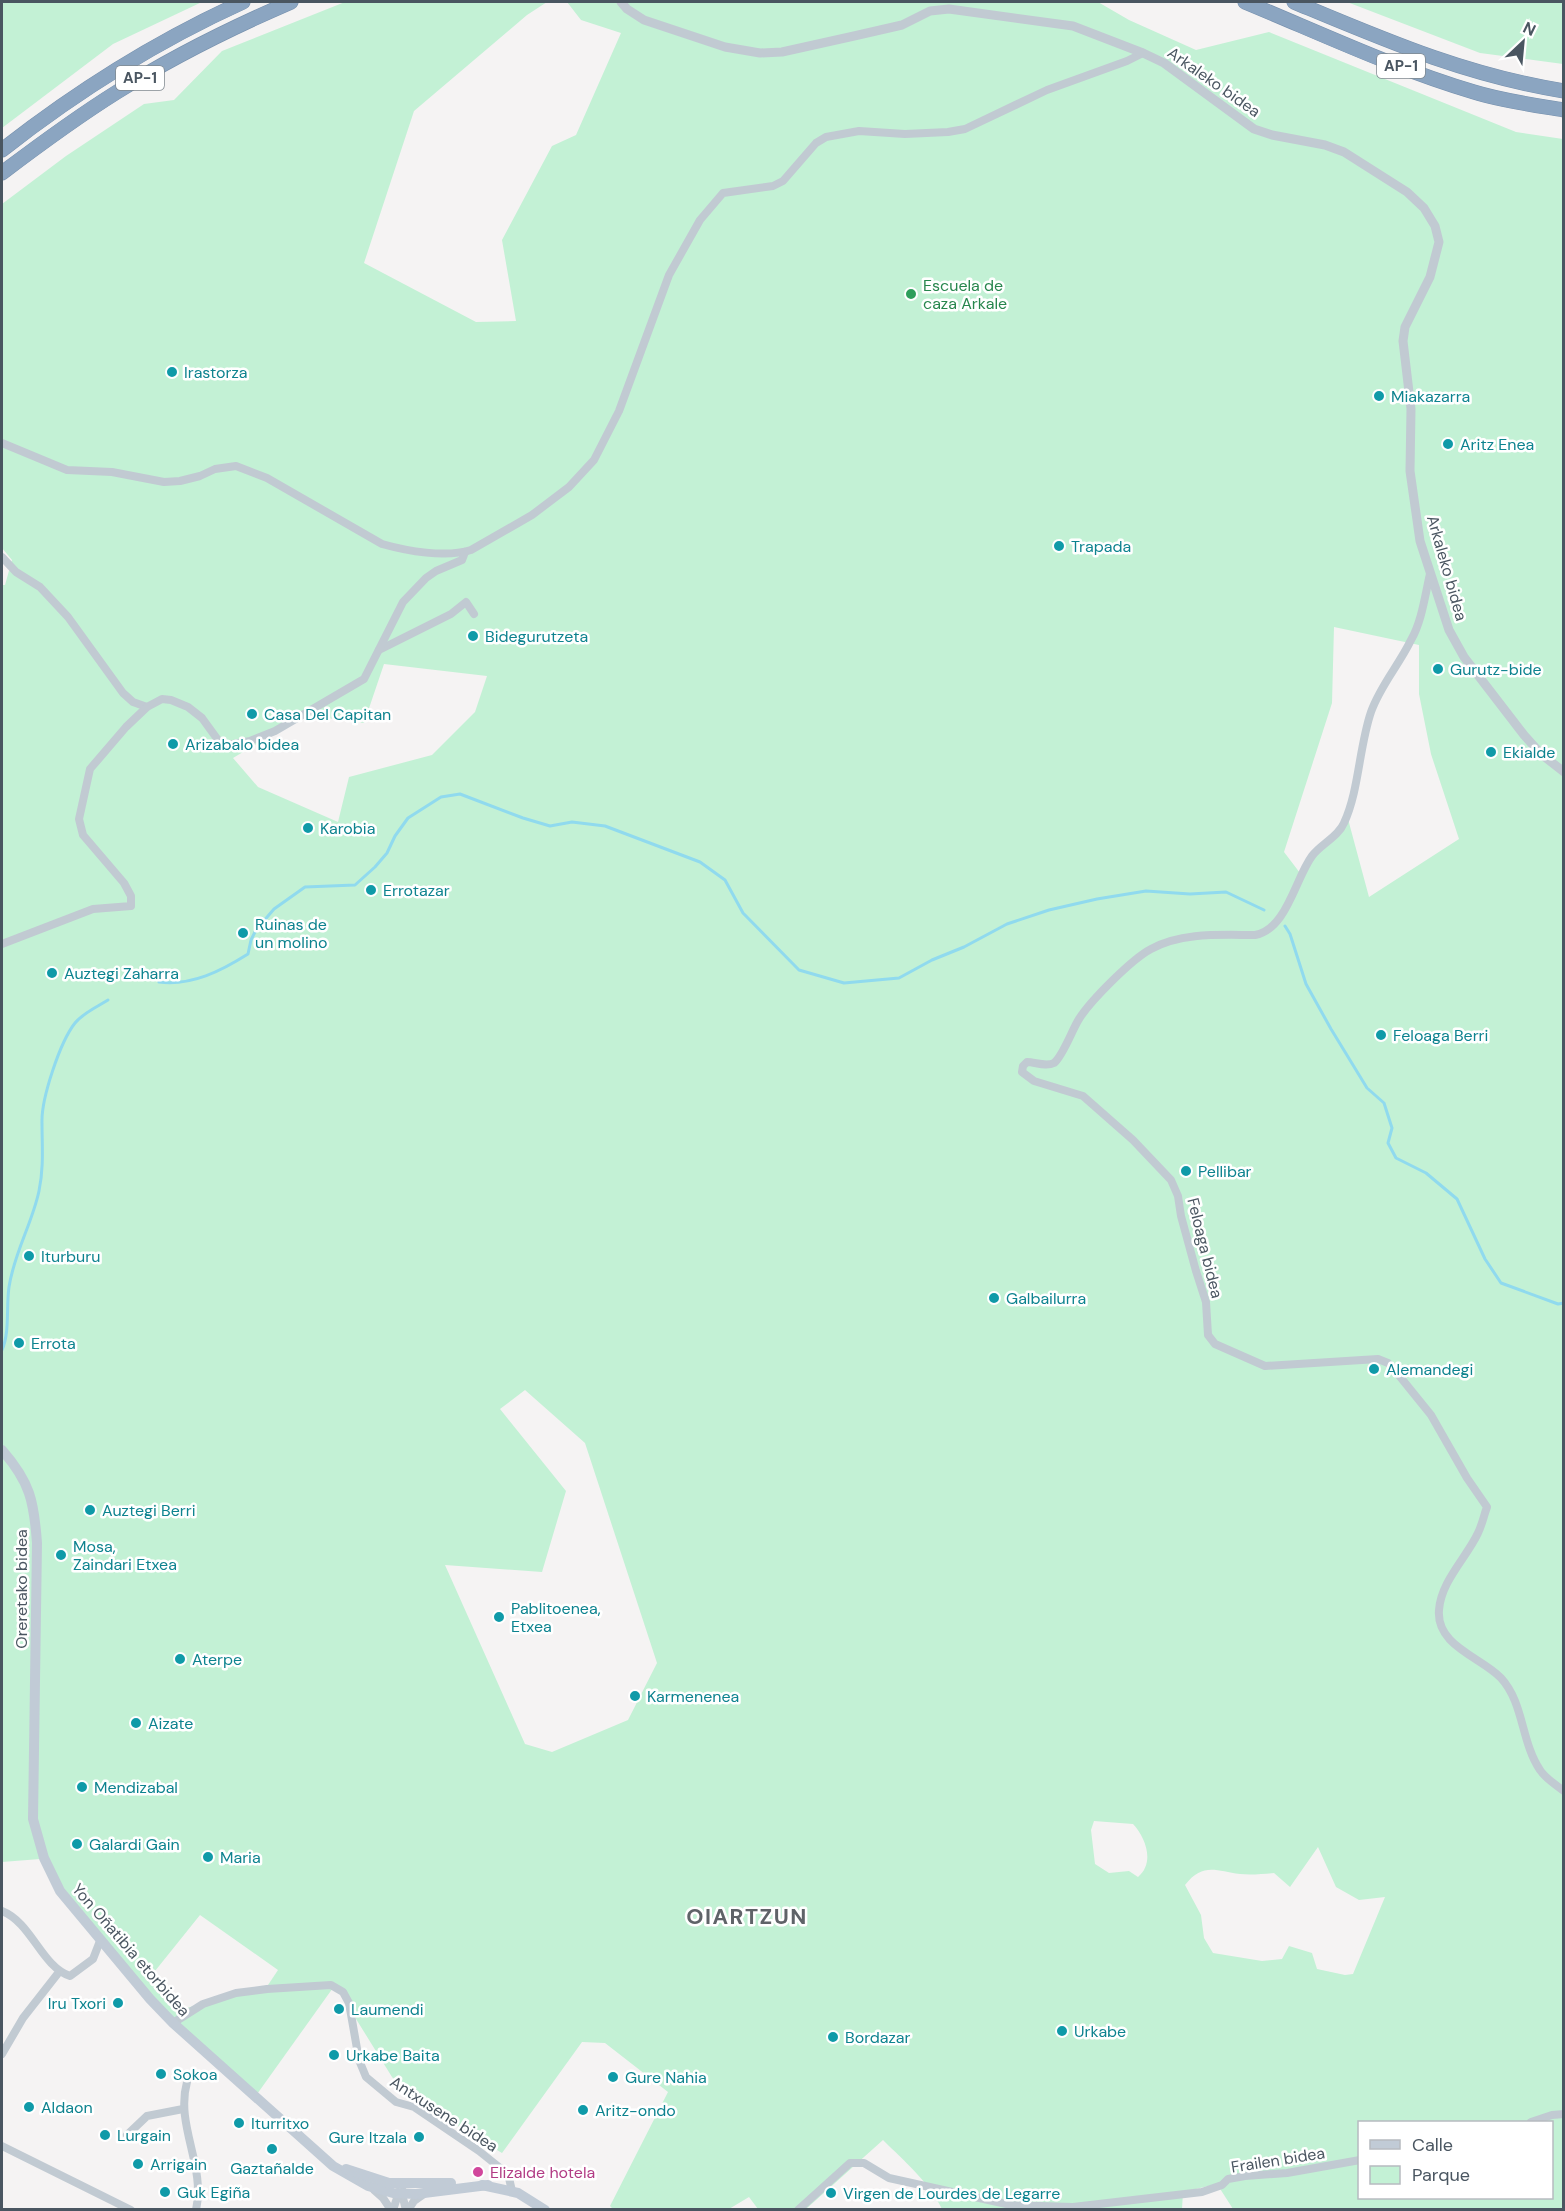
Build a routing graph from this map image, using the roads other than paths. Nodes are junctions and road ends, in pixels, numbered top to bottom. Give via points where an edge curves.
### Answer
1 (243, 2) edge
2 (291, 2) edge
3 (621, 2) edge
4 (1245, 2) edge
5 (1294, 2) edge
6 (1143, 53) junction
7 (1563, 92) edge
8 (1563, 110) edge
9 (2, 150) edge
10 (2, 174) edge
11 (2, 443) edge
12 (465, 552) junction
13 (2, 557) edge
14 (1430, 574) junction
15 (474, 614) dead end
16 (379, 651) junction
17 (147, 707) junction
18 (1563, 772) edge
19 (2, 944) edge
20 (2, 1450) edge
21 (36, 1702) joint
22 (1563, 1791) edge
23 (2, 1911) edge
24 (100, 1941) junction
25 (59, 1972) junction
26 (173, 2023) junction
27 (2, 2054) edge
28 (187, 2082) dead end
29 (183, 2109) junction
30 (1563, 2114) edge
31 (1534, 2121) edge
32 (127, 2135) dead end
33 (2, 2146) edge
34 (1358, 2160) edge
35 (368, 2182) junction
36 (429, 2188) junction
37 (401, 2189) junction
38 (512, 2191) junction
39 (131, 2210) edge
40 (196, 2210) edge
41 (392, 2210) edge
42 (407, 2210) edge
43 (545, 2210) edge
44 (798, 2210) edge

1 - 9 highway, AP-1 via 111,73
2 - 10 highway, AP-1 via 206,41 118,91
3 - 6 street, Arkaleko bidea via 654,24 725,47 760,53 782,52 902,25 930,11 949,9 1073,26
4 - 8 highway, AP-1 via 1474,92
5 - 7 highway, AP-1 via 1428,57
6 - 12 street via 1047,90 965,129 905,134 859,131 826,137 783,181 723,193 700,220 669,275 619,411 594,460 532,515
6 - 14 street, Arkaleko bidea via 1164,63 1254,129 1344,152 1407,192 1435,226 1439,242 1436,259 1405,327 1403,341 1411,409 1414,507
11 - 12 street via 67,470 112,472 164,483 236,466 267,478 382,544 414,551
12 - 16 street via 462,560 426,578 403,602
13 - 17 street via 16,572 40,587 68,617 123,693
14 - 18 street, Arkaleko bidea via 1449,630 1464,657 1524,735
14 - 22 street, Feloaga bidea via 1413,638 1370,715 1350,810 1343,826 1309,859 1275,925 1265,933 1191,937 1152,948 1136,958 1088,1006 1054,1062 1026,1062 1022,1072 1034,1081 1083,1096 1171,1180 1206,1302 1208,1335 1215,1344 1265,1366 1377,1359 1393,1368 1431,1415 1487,1507 1478,1534 1440,1602 1441,1624 1455,1645 1507,1685 1534,1759 1541,1772
15 - 16 street via 466,602 451,614
16 - 17 street via 364,679 275,731 250,741 221,743 202,718 188,706 171,700 162,699
17 - 19 street via 90,769 80,819 83,835 124,883 131,906 93,909
20 - 21 main road, Oreretako bidea via 25,1481 35,1512
21 - 24 main road, Yon Oñatibia etorbidea via 33,1819 40,1847 60,1891
23 - 25 street via 22,1925
24 - 25 street via 93,1959 70,1976
24 - 26 main road, Yon Oñatibia etorbidea
25 - 27 street via 23,2018
26 - 35 main road, Yon Oñatibia etorbidea via 323,2157
26 - 38 street, Antxusene bidea via 203,2004 236,1993 331,1985 343,1992 349,2003 359,2060 366,2077 396,2102 414,2107 479,2151 504,2171
28 - 29 street
29 - 32 street via 147,2116
29 - 40 street via 199,2187
30 - 31 street
33 - 39 street
34 - 44 street, Frailen bidea via 1287,2174 1245,2175 1202,2192 1073,2207 1011,2205 889,2178 864,2163 850,2163
35 - 37 main road, Yon Oñatibia etorbidea
35 - 41 street
36 - 37 main road, Yon Oñatibia etorbidea
36 - 38 main road, Yon Oñatibia etorbidea via 488,2185
36 - 42 street
37 - 41 street
37 - 42 street
38 - 43 main road

